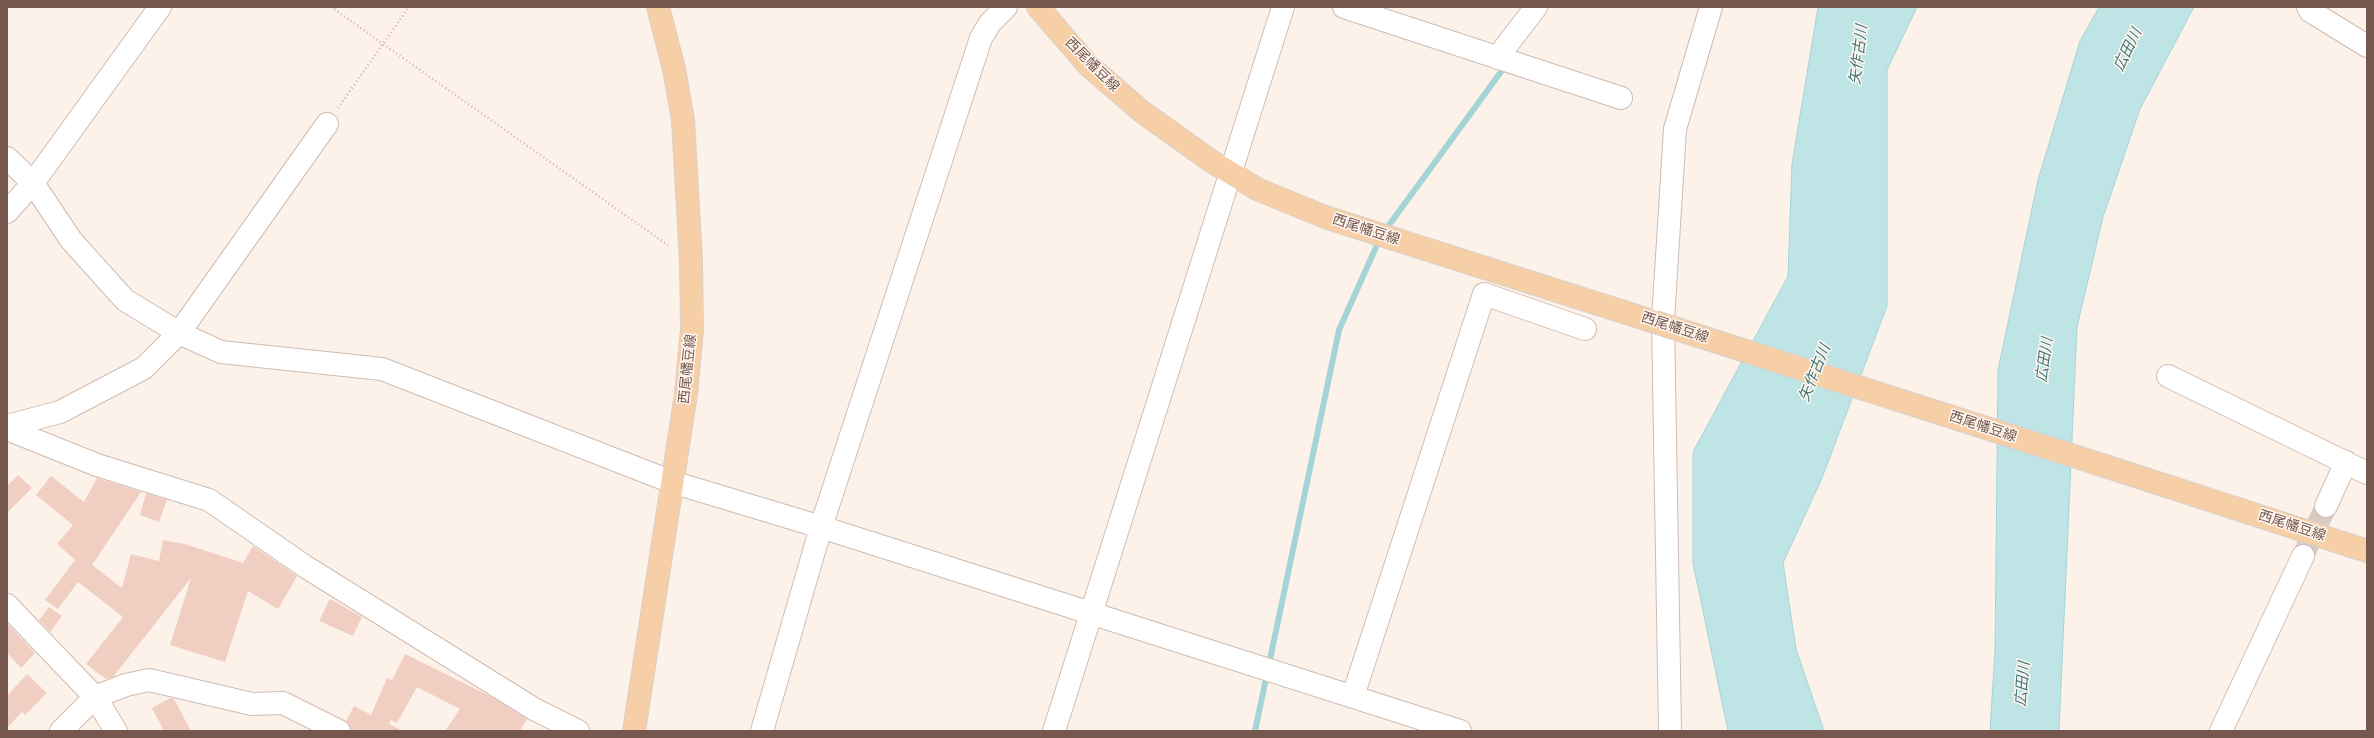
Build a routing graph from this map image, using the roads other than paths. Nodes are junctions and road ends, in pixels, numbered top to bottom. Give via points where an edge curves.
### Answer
1 (160, 7) edge
2 (658, 7) edge
3 (1006, 7) edge
4 (1038, 7) edge
5 (1283, 7) edge
6 (1344, 7) edge
7 (1536, 7) edge
8 (1711, 7) edge
9 (2308, 7) edge
10 (2367, 46) edge
11 (1497, 58) junction
12 (1621, 98) dead end
13 (327, 124) road end
14 (7, 158) edge
15 (1231, 173) junction
16 (33, 183) junction
17 (7, 212) edge
18 (1585, 329) dead end
19 (179, 333) junction
20 (2168, 376) dead end
21 (7, 428) edge
22 (2346, 462) junction
23 (2367, 473) edge
24 (672, 482) junction
25 (2326, 506) tunnel mouth
26 (821, 527) junction
27 (2367, 551) edge
28 (2303, 556) tunnel mouth
29 (7, 605) edge
30 (1092, 614) junction
31 (1353, 696) junction
32 (95, 697) junction
33 (546, 724) edge
34 (1439, 728) edge
35 (61, 731) edge
36 (116, 731) edge
37 (339, 731) edge
38 (578, 731) edge
39 (634, 731) edge
40 (762, 731) edge
41 (1054, 731) edge
42 (1460, 731) edge
43 (1670, 731) edge
44 (2221, 731) edge

1 - 16 street
2 - 24 main road, 西尾幡豆線 via 674,69 683,120 691,262 692,336
3 - 26 street via 990,23 981,38
4 - 15 main road, 西尾幡豆線 via 1088,65 1141,111
5 - 15 street
6 - 11 street
7 - 11 street
8 - 43 street via 1675,129 1663,320
9 - 10 street via 2310,11
11 - 12 street
13 - 19 street
14 - 16 street
15 - 27 main road, 西尾幡豆線, bridge via 1257,189 1325,217
15 - 30 street
16 - 17 street
16 - 19 street via 71,240 125,300
18 - 31 street via 1484,294
19 - 21 street via 144,368 60,412
19 - 24 street via 221,352 382,370
20 - 22 street
21 - 33 street via 97,465 209,500 306,567
22 - 23 street
22 - 25 street
24 - 26 street
24 - 39 main road, 西尾幡豆線
26 - 30 street
26 - 40 street
28 - 44 street
29 - 32 street
30 - 31 street
30 - 41 street
31 - 34 street
32 - 35 street
32 - 36 street
32 - 37 street via 126,685 149,680 252,704 283,703
33 - 38 street
34 - 42 street

